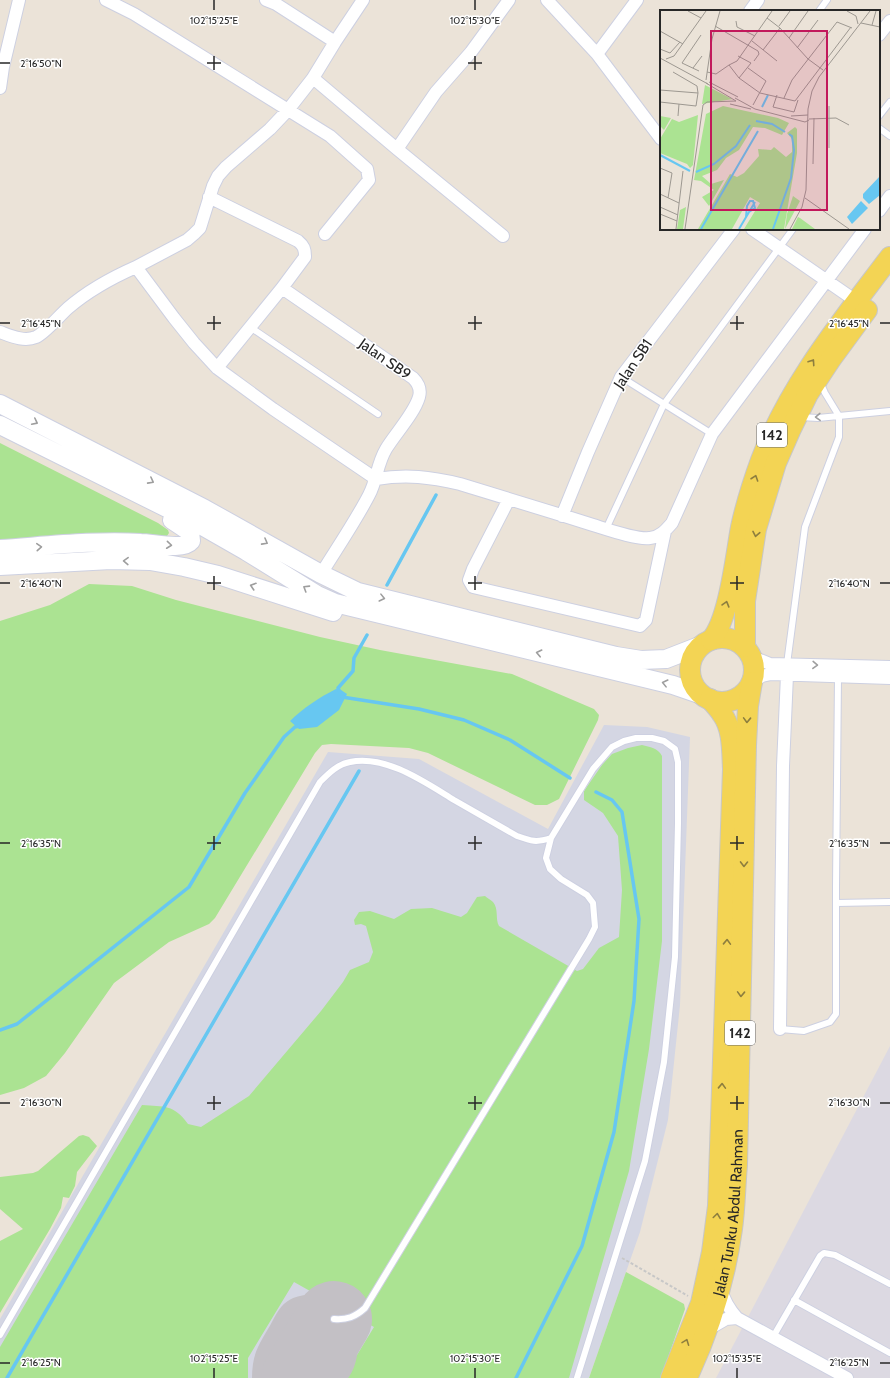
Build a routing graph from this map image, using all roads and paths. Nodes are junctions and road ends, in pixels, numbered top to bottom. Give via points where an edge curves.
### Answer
1 (19, 0) edge
2 (106, 0) edge
3 (266, 0) edge
4 (363, 0) edge
5 (509, 0) edge
6 (547, 0) edge
7 (637, 0) edge
8 (758, 0) edge
9 (827, 0) edge
10 (751, 10) edge
11 (820, 10) edge
12 (890, 21) edge
13 (880, 34) edge
14 (335, 42) junction
15 (597, 54) junction
16 (313, 78) junction
17 (0, 88) edge
18 (890, 102) edge
19 (288, 110) junction
20 (880, 115) edge
21 (880, 129) edge
22 (659, 133) edge
23 (890, 136) edge
24 (396, 149) junction
25 (890, 196) edge
26 (209, 197) junction
27 (880, 210) edge
28 (733, 230) edge
29 (753, 230) edge
30 (792, 230) edge
31 (864, 230) edge
32 (325, 234) dead end
33 (503, 236) dead end
34 (779, 248) junction
35 (890, 257) edge
36 (136, 267) junction
37 (890, 279) edge
38 (826, 281) junction
39 (282, 288) junction
40 (856, 302) junction
41 (250, 327) junction
42 (0, 332) edge
43 (217, 368) junction
44 (620, 377) junction
45 (818, 379) junction
46 (0, 404) edge
47 (664, 404) junction
48 (890, 411) edge
49 (378, 414) dead end
50 (839, 416) junction
51 (797, 417) junction
52 (0, 425) edge
53 (0, 428) edge
54 (712, 434) junction
55 (376, 479) junction
56 (509, 499) junction
57 (562, 516) junction
58 (606, 529) junction
59 (666, 531) junction
60 (0, 549) edge
61 (0, 566) edge
62 (321, 574) junction
63 (706, 642) junction
64 (495, 643) junction
65 (747, 652) junction
66 (890, 667) edge
67 (787, 670) junction
68 (838, 677) junction
69 (890, 678) edge
70 (752, 682) junction
71 (706, 697) junction
72 (551, 838) junction
73 (890, 902) edge
74 (836, 903) junction
75 (780, 1029) joint
76 (615, 1255) junction
77 (890, 1284) edge
78 (720, 1288) junction
79 (794, 1300) junction
80 (701, 1303) junction
81 (737, 1318) junction
82 (334, 1319) dead end
83 (708, 1330) junction
84 (0, 1335) edge
85 (773, 1337) junction
86 (890, 1353) edge
87 (577, 1378) edge
88 (671, 1378) edge
89 (687, 1378) edge
90 (847, 1378) edge

1 - 17 street
2 - 19 street via 140,18
3 - 14 street
4 - 14 street
5 - 24 street via 471,52 436,92
6 - 15 street
7 - 15 street
8 - 10 street
9 - 11 lane
12 - 13 street
14 - 16 street
15 - 22 street
16 - 19 street
16 - 24 street
18 - 20 lane
19 - 26 street via 226,167
19 - 32 street via 330,136 367,169 369,180
21 - 23 lane
24 - 33 street
25 - 27 street
26 - 36 street via 200,228 194,234
26 - 39 street via 302,244 305,257
28 - 44 street, Jalan SB1
29 - 34 street
30 - 34 lane
31 - 38 street
34 - 38 street
34 - 47 lane
35 - 40 main road, 142
36 - 42 street via 90,291 36,337 16,338
36 - 43 street
37 - 45 main road, 142
38 - 40 street
38 - 54 street
39 - 41 street
39 - 55 street, Jalan SB9 via 418,383 419,398 383,454
63 -> 40 main road, 142 via 721,620 751,489 761,460 791,396 811,363
41 - 43 street
41 - 49 lane
43 - 55 street
44 - 47 lane
44 - 57 street, Jalan SB1
45 - 50 lane
45 - 51 main road, 142
46 -> 62 main road via 198,505
47 - 54 lane
47 - 58 lane
48 - 50 lane
50 -> 51 lane
50 - 67 lane via 839,437 805,527
51 -> 65 main road, 142 via 776,463 756,529 746,601
64 -> 52 main road via 335,603 197,523
60 -> 53 main road via 105,542 183,546 191,541 190,532 178,523 42,453
54 - 59 street
55 - 56 street via 395,476 436,478
55 - 62 street via 363,507
56 - 57 street
56 - 59 street via 473,569 469,580 473,587 640,626 646,620
57 - 58 street
58 - 59 street via 641,538 650,538
64 -> 61 main road via 420,634 348,618 218,575 150,561 104,560
62 -> 63 main road via 358,592 616,656 641,660 666,659
63 - 65 main road via 729,638 738,642
63 - 71 main road, 142 via 691,660 690,670 691,680
71 -> 64 main road via 673,685
65 - 67 street
65 - 70 main road, 142 via 754,669
67 -> 66 street
67 - 68 street
67 - 70 street via 762,676
67 - 75 street
68 - 69 street
68 - 74 lane
70 - 71 main road via 743,694 730,701 720,702
70 -> 78 main road, Jalan Tunku Abdul Rahman / 142 via 746,745 737,1165 732,1228
80 -> 71 main road, Jalan Tunku Abdul Rahman / 142 via 718,1206 732,769 728,726 722,714
72 - 76 lane via 593,769 612,747 636,738 652,738 664,741 675,749 678,762 678,823 675,957 664,1062 645,1161
72 - 82 lane via 546,858 550,869 587,895 593,903 595,927 365,1308 353,1317
72 - 84 lane via 540,842 517,836 406,772 383,764 365,760 335,768 320,782
73 - 74 lane
74 - 75 lane via 836,1014 830,1022 804,1031
76 - 80 path
76 - 87 lane
77 - 79 lane via 834,1255 824,1253
78 - 81 street via 723,1300
78 - 83 main road, Jalan Tunku Abdul Rahman / 142
79 - 85 lane
79 - 86 lane
88 -> 80 main road, Jalan Tunku Abdul Rahman / 142
81 - 83 street via 726,1319
81 - 85 street
83 - 89 main road, Jalan Tunku Abdul Rahman / 142
85 - 90 street

